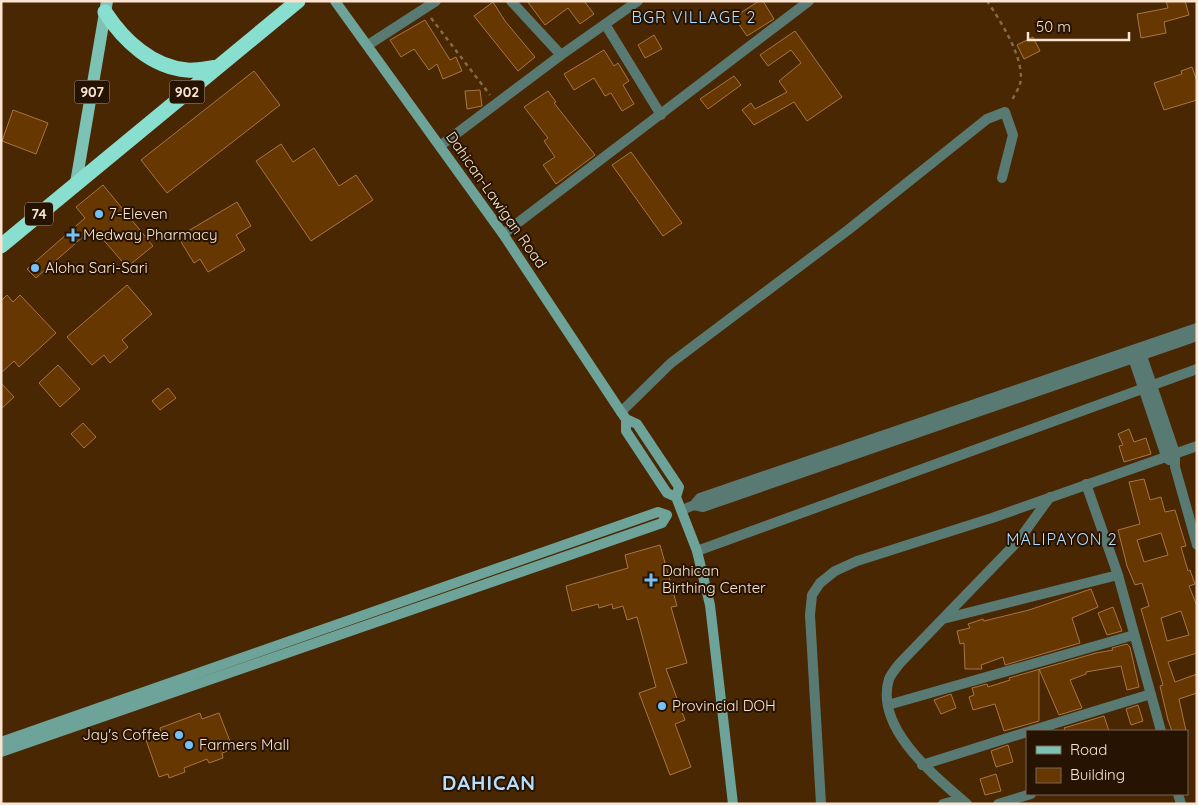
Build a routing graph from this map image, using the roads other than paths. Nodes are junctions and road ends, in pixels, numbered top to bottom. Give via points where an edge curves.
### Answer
1 (298, 1) edge
2 (335, 1) edge
3 (436, 1) edge
4 (511, 1) edge
5 (638, 1) edge
6 (809, 1) edge
7 (106, 7) edge
8 (604, 24) junction
9 (368, 45) junction
10 (561, 55) junction
11 (218, 67) junction
12 (660, 115) junction
13 (440, 146) junction
14 (1002, 178) dead end
15 (76, 183) junction
16 (502, 234) junction
17 (1, 246) edge
18 (1197, 328) edge
19 (1197, 336) edge
20 (1136, 352) junction
21 (1197, 369) edge
22 (1148, 385) junction
23 (624, 416) junction
24 (1197, 446) edge
25 (1170, 455) junction
26 (1086, 484) junction
27 (1050, 497) junction
28 (682, 510) junction
29 (667, 514) junction
30 (1197, 545) edge
31 (697, 551) junction
32 (1118, 575) junction
33 (943, 619) junction
34 (1134, 635) junction
35 (1151, 694) junction
36 (888, 705) junction
37 (1033, 730) edge
38 (1161, 730) edge
39 (1026, 732) edge
40 (1, 742) edge
41 (1, 752) edge
42 (922, 765) junction
43 (1028, 795) edge
44 (964, 801) edge
45 (733, 804) edge
46 (822, 804) edge
47 (943, 804) edge
48 (998, 804) edge

1 - 11 highway, 902
2 - 9 main road, Dahican-Lawigan Road
3 - 9 street
4 - 10 street
5 - 8 street
6 - 12 street
7 - 11 highway via 128,42 157,61 189,71
7 - 15 main road, 907
8 - 10 street
8 - 12 street
9 - 13 main road, Dahican-Lawigan Road
10 - 13 street
11 - 15 highway, 902
12 - 16 street
13 - 16 main road, Dahican-Lawigan Road
14 - 23 street via 1013,135 1005,112 987,119 848,230 672,363
15 - 17 highway, 74
16 - 23 main road, Dahican-Lawigan Road
18 - 20 street
19 - 20 street
20 - 22 street
20 - 28 street via 700,498
21 - 22 street
22 - 25 street
22 - 31 street
23 - 28 main road, Dahican-Lawigan Road via 626,431 667,494 676,498
24 - 25 street
25 - 26 street
25 - 30 street
26 - 27 street
26 - 32 street
27 - 33 street via 1018,541
27 - 46 street via 857,561 835,571 820,583 812,595 810,614
28 - 29 main road
28 - 31 main road, Dahican-Lawigan Road
29 - 40 main road via 658,512
29 - 41 main road via 662,524
31 - 45 main road, Dahican-Lawigan Road via 715,632
32 - 33 street
32 - 34 street
33 - 36 street via 900,663 890,678
34 - 35 street
34 - 36 street
35 - 37 street
35 - 38 street
36 - 42 street via 900,734
39 - 42 street
42 - 44 street
43 - 48 street
44 - 47 street

